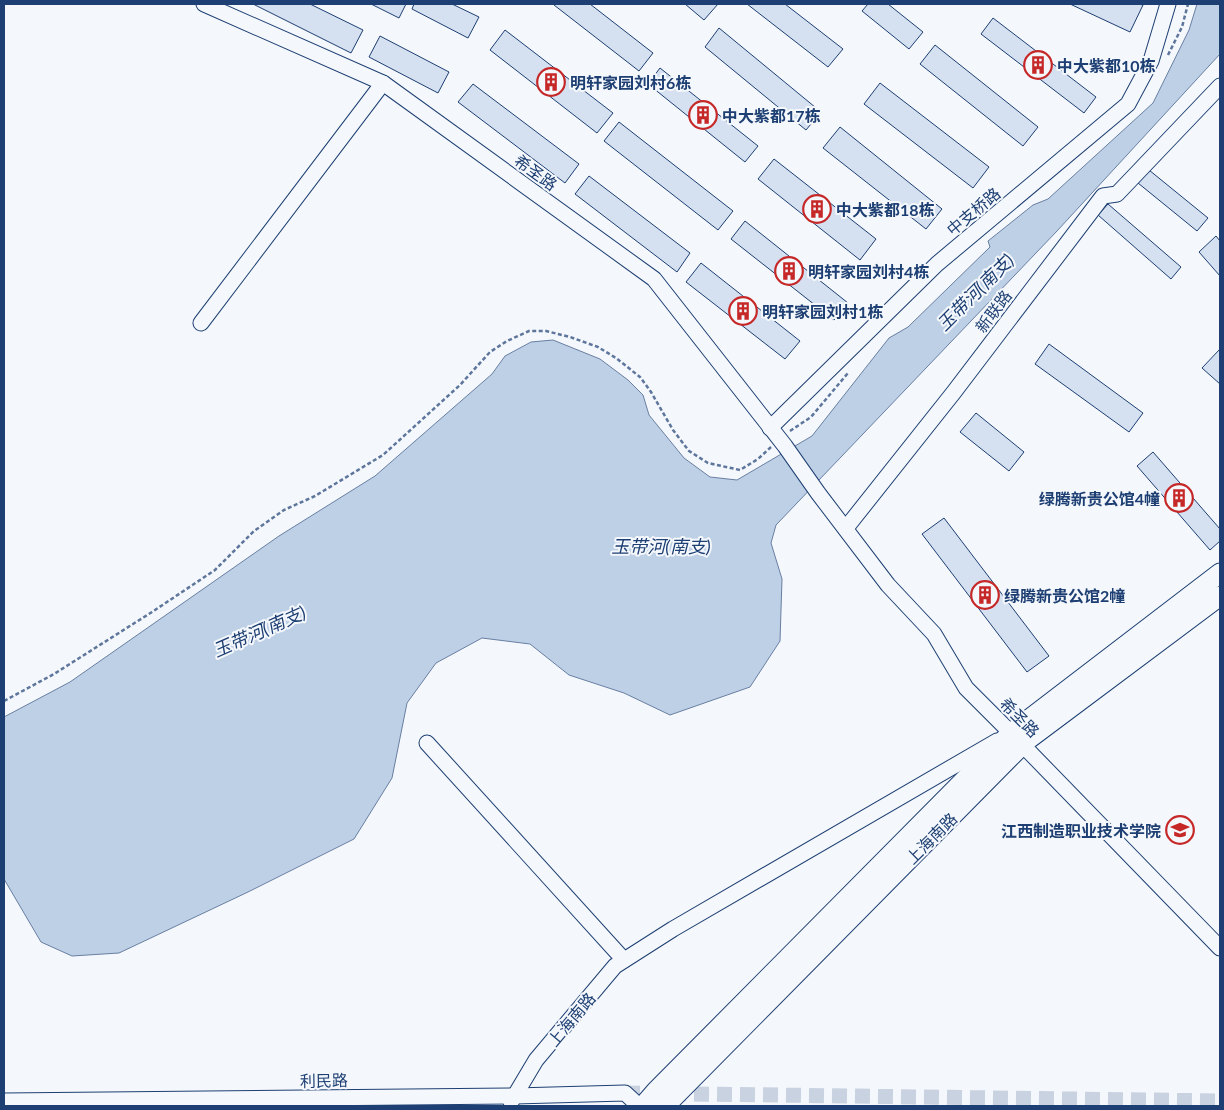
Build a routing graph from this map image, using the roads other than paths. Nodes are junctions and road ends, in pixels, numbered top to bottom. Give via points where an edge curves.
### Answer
1 (204, 4) edge
2 (1168, 4) edge
3 (383, 83) junction
4 (1220, 86) edge
5 (201, 323) dead end
6 (778, 438) junction
7 (846, 528) junction
8 (1220, 573) edge
9 (1220, 596) edge
10 (1017, 739) junction
11 (427, 744) dead end
12 (1220, 948) edge
13 (624, 960) junction
14 (4, 1101) edge
15 (511, 1101) edge
16 (639, 1106) edge
17 (643, 1106) edge
18 (664, 1106) edge

1 - 3 street, 希圣路
2 - 6 street, 中支桥路 via 1151,61 1128,104 937,264
3 - 5 street
3 - 6 street, 希圣路 via 654,279
4 - 7 street, 新联路 via 1117,194 1103,196
6 - 7 street, 希圣路
7 - 10 street, 希圣路 via 888,584 934,634 966,688
8 - 10 main road, 上海南路
9 - 10 main road, 上海南路
10 - 12 street, 希圣路
10 - 13 street, 上海南路 via 673,929
10 - 17 main road, 上海南路
10 - 18 main road, 上海南路
11 - 13 street
13 - 15 street, 上海南路 via 614,966 536,1060
14 - 15 street, 利民路
15 - 16 street, 利民路 via 625,1093

